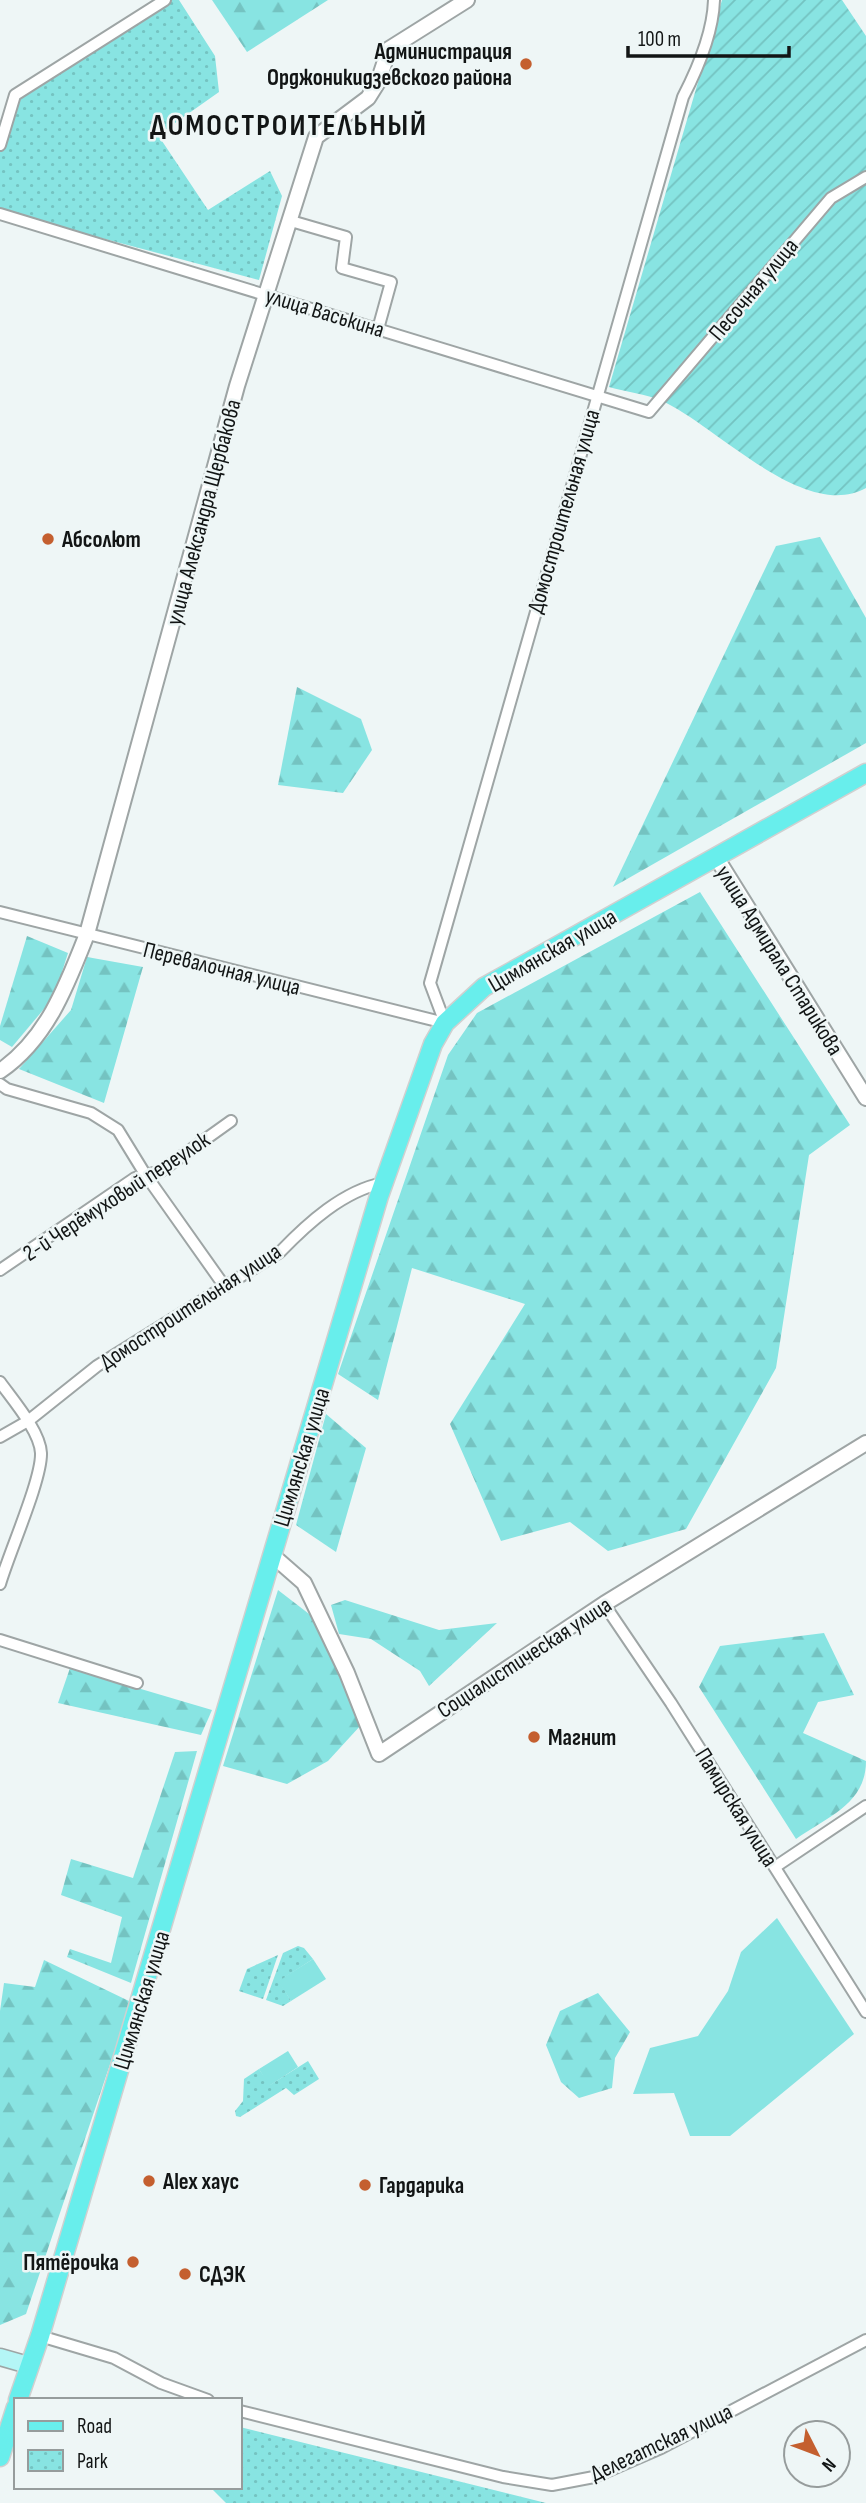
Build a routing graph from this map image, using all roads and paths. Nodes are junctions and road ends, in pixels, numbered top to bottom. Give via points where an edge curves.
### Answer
1 (165, 0) edge
2 (467, 0) edge
3 (714, 0) edge
4 (0, 145) edge
5 (866, 177) edge
6 (0, 214) edge
7 (291, 221) junction
8 (268, 295) junction
9 (379, 329) junction
10 (596, 395) junction
11 (649, 412) joint
12 (866, 773) edge
13 (716, 857) junction
14 (0, 912) edge
15 (87, 934) junction
16 (445, 1023) junction
17 (0, 1071) edge
18 (0, 1084) edge
19 (866, 1098) edge
20 (231, 1121) dead end
21 (145, 1174) junction
22 (383, 1183) junction
23 (0, 1270) edge
24 (225, 1287) junction
25 (0, 1382) edge
26 (28, 1421) junction
27 (0, 1437) edge
28 (866, 1443) edge
29 (272, 1555) junction
30 (0, 1584) edge
31 (604, 1604) junction
32 (624, 1630) junction
33 (613, 1638) dead end
34 (0, 1640) edge
35 (137, 1683) dead end
36 (866, 1806) edge
37 (775, 1867) junction
38 (866, 2012) edge
39 (40, 2336) junction
40 (866, 2340) edge
41 (0, 2357) edge
42 (28, 2365) junction
43 (19, 2398) edge
44 (202, 2398) edge
45 (242, 2412) edge
46 (14, 2413) edge
47 (0, 2458) edge

1 - 4 street via 15,95
2 - 7 street, улица Александра Щербакова via 389,49 368,98 316,137
3 - 10 street, Домостроительная улица
5 - 11 street, Песочная улица via 831,198
6 - 8 street, улица Васькина
7 - 8 street, улица Александра Щербакова
7 - 9 street via 346,237 342,268 391,282
8 - 9 street, улица Васькина
8 - 15 street, улица Александра Щербакова via 237,386
9 - 10 street, улица Васькина
10 - 11 street, улица Васькина
10 - 16 street, Домостроительная улица via 430,983
12 - 13 main road, Цимлянская улица
13 - 16 main road, Цимлянская улица via 484,987
13 - 19 street, улица Адмирала Старикова
14 - 15 street, Перевалочная улица
15 - 16 street, Перевалочная улица
15 - 17 street, улица Александра Щербакова via 62,999 18,1058
16 - 22 main road, Цимлянская улица via 423,1063
18 - 21 street via 92,1113 118,1130
20 - 21 street, 2-й Черёмуховый переулок via 161,1171
21 - 23 street, 2-й Черёмуховый переулок
21 - 24 street
22 - 24 street, Домостроительная улица via 362,1188 305,1227 280,1252
22 - 29 main road, Цимлянская улица
24 - 26 street, Домостроительная улица via 97,1366
25 - 26 street
26 - 27 street, Домостроительная улица
26 - 30 street via 41,1452
28 - 31 street, Социалистическая улица
29 - 31 street, Социалистическая улица via 304,1583 379,1754
29 - 39 main road, Цимлянская улица
31 - 32 street, Памирская улица
32 - 33 street
32 - 37 street, Памирская улица
34 - 35 street
36 - 37 street
37 - 38 street, Памирская улица
39 - 42 main road, Цимлянская улица
39 - 44 street via 114,2358 160,2383
40 - 45 street, Делегатская улица via 661,2448 594,2477 552,2485 503,2477
41 - 42 main road
42 - 43 main road, Цимлянская улица
46 - 47 main road

